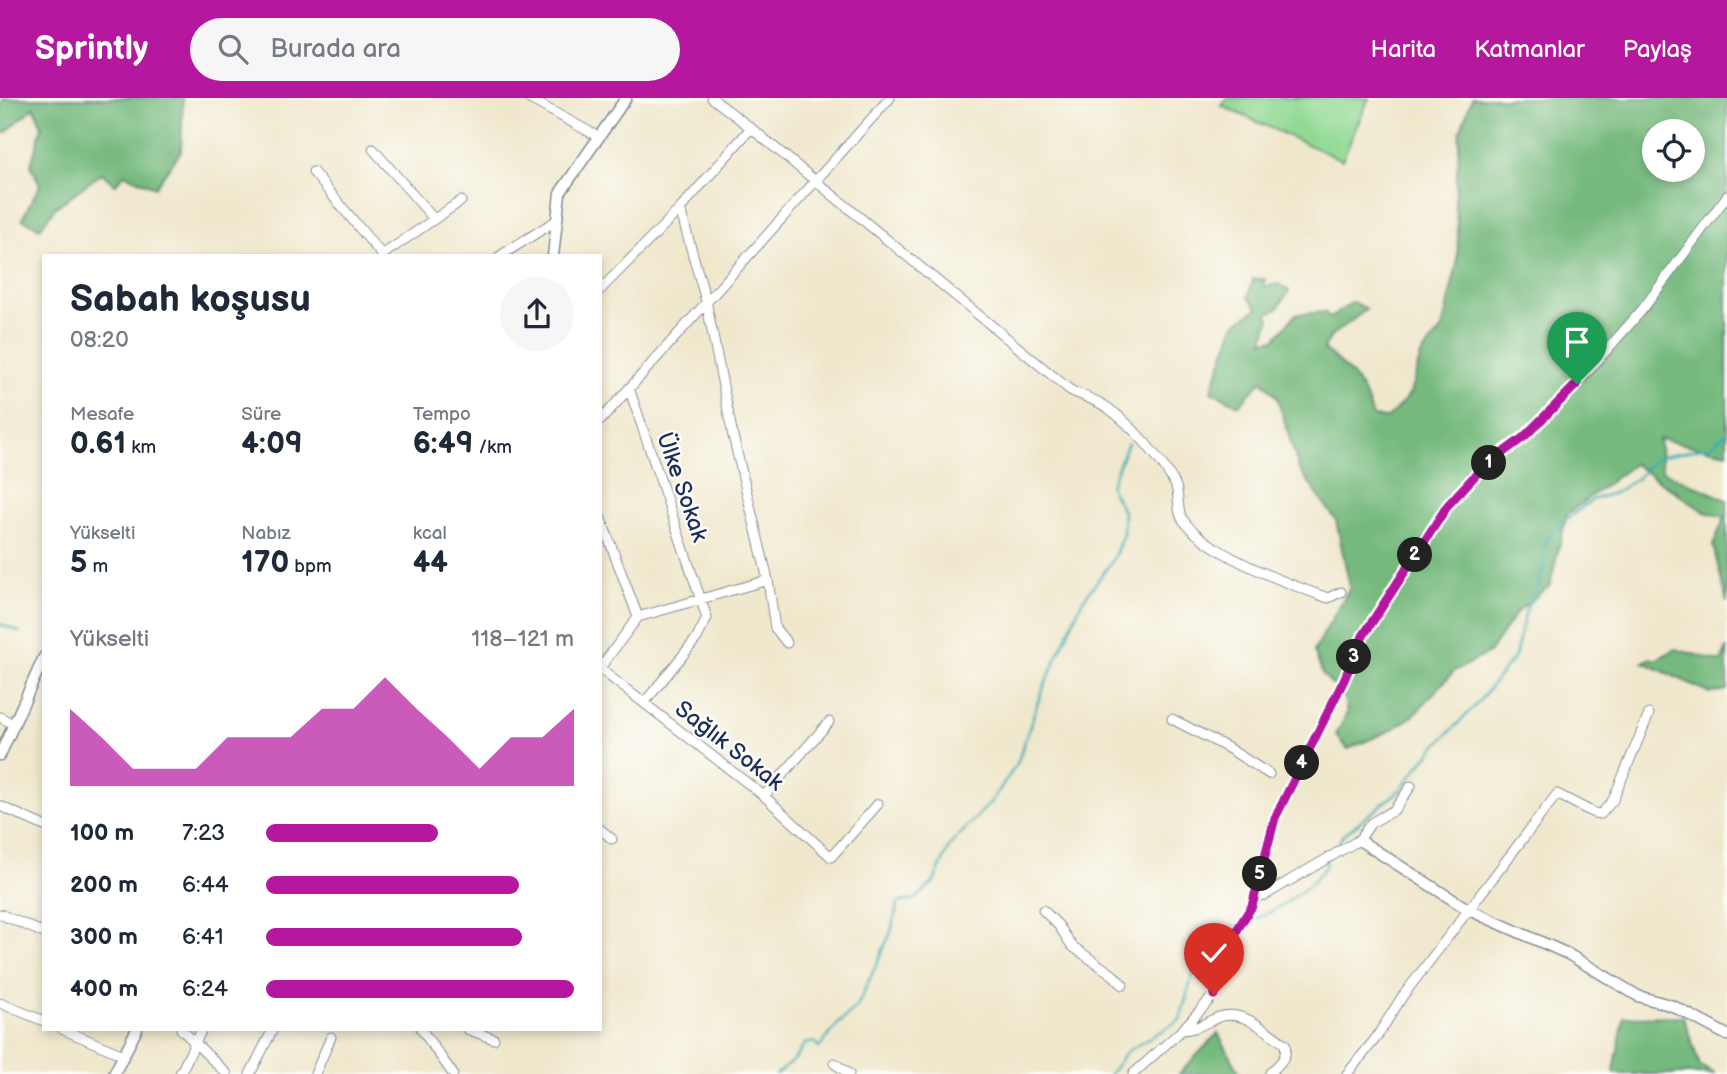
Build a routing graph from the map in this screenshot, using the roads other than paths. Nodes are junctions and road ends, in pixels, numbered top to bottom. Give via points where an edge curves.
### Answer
1 (528, 98) edge
2 (626, 98) edge
3 (712, 98) edge
4 (890, 98) edge
5 (751, 128) junction
6 (599, 137) junction
7 (373, 149) dead end
8 (313, 172) dead end
9 (814, 180) junction
10 (1727, 196) edge
11 (461, 201) dead end
12 (680, 209) junction
13 (434, 219) junction
14 (557, 220) junction
15 (380, 254) edge
16 (385, 254) edge
17 (502, 254) edge
18 (553, 254) edge
19 (602, 288) edge
20 (706, 301) junction
21 (629, 388) junction
22 (602, 419) edge
23 (602, 521) edge
24 (768, 580) junction
25 (1341, 592) dead end
26 (700, 599) junction
27 (638, 617) junction
28 (787, 643) dead end
29 (42, 661) edge
30 (602, 666) edge
31 (602, 671) edge
32 (643, 703) junction
33 (1649, 714) dead end
34 (0, 717) edge
35 (1172, 719) dead end
36 (829, 722) dead end
37 (13, 724) junction
38 (0, 755) edge
39 (1269, 774) dead end
40 (1411, 786) dead end
41 (764, 796) junction
42 (878, 804) dead end
43 (0, 806) edge
44 (42, 825) edge
45 (602, 831) edge
46 (612, 839) dead end
47 (1359, 840) junction
48 (1254, 897) junction
49 (1043, 910) dead end
50 (1468, 910) junction
51 (0, 914) edge
52 (42, 932) edge
53 (1123, 985) dead end
54 (0, 1003) edge
55 (42, 1020) edge
56 (1182, 1030) junction
57 (67, 1031) edge
58 (136, 1031) edge
59 (183, 1031) edge
60 (201, 1031) edge
61 (273, 1031) edge
62 (422, 1031) edge
63 (472, 1031) edge
64 (1727, 1035) edge
65 (331, 1037) dead end
66 (494, 1039) dead end
67 (195, 1042) junction
68 (124, 1055) junction
69 (834, 1063) dead end
70 (1270, 1073) edge
71 (114, 1074) edge
72 (180, 1074) edge
73 (227, 1074) edge
74 (250, 1074) edge
75 (315, 1074) edge
76 (453, 1074) edge
77 (849, 1074) edge
78 (1133, 1074) edge
79 (1347, 1074) edge

1 - 6 street
2 - 6 street
3 - 5 street
4 - 9 street
5 - 9 street
5 - 12 street
6 - 14 street via 560,193
7 - 13 street
8 - 15 street
9 - 20 street
9 - 25 street via 1070,390 1108,408 1143,441 1168,474 1176,486 1182,518 1198,533 1226,554 1304,589 1328,598
10 - 48 street via 1642,310 1569,393 1524,437 1482,468 1448,505 1363,636 1275,818
11 - 13 street
12 - 19 street
12 - 20 street
13 - 16 street
14 - 17 street
14 - 18 street
20 - 21 street
20 - 24 street
21 - 22 street
21 - 26 street, Ülke Sokak
23 - 27 street
24 - 26 street
24 - 28 street via 775,628
26 - 27 street
26 - 32 street, Ülke Sokak via 707,618
27 - 30 street
29 - 37 street
31 - 32 street, Sağlık Sokak
32 - 41 street, Sağlık Sokak
33 - 50 street via 1613,800 1601,814 1557,794
34 - 37 street
35 - 39 street
36 - 41 street
37 - 38 street
40 - 47 street via 1394,810 1371,823
41 - 42 street, Sağlık Sokak via 831,857
43 - 44 street
45 - 46 street
47 - 48 street
47 - 50 street
48 - 56 street via 1214,995
49 - 53 street via 1072,946
50 - 64 street via 1568,954 1638,996 1673,1006
50 - 79 street
51 - 52 street
54 - 55 street
56 - 70 street via 1221,1016 1237,1015 1252,1022 1285,1044 1287,1052
56 - 78 street
57 - 68 street
58 - 68 street
59 - 67 street
60 - 67 street
61 - 74 street
62 - 76 street
63 - 66 street
65 - 75 street
67 - 72 street
67 - 73 street
68 - 71 street
69 - 77 street

